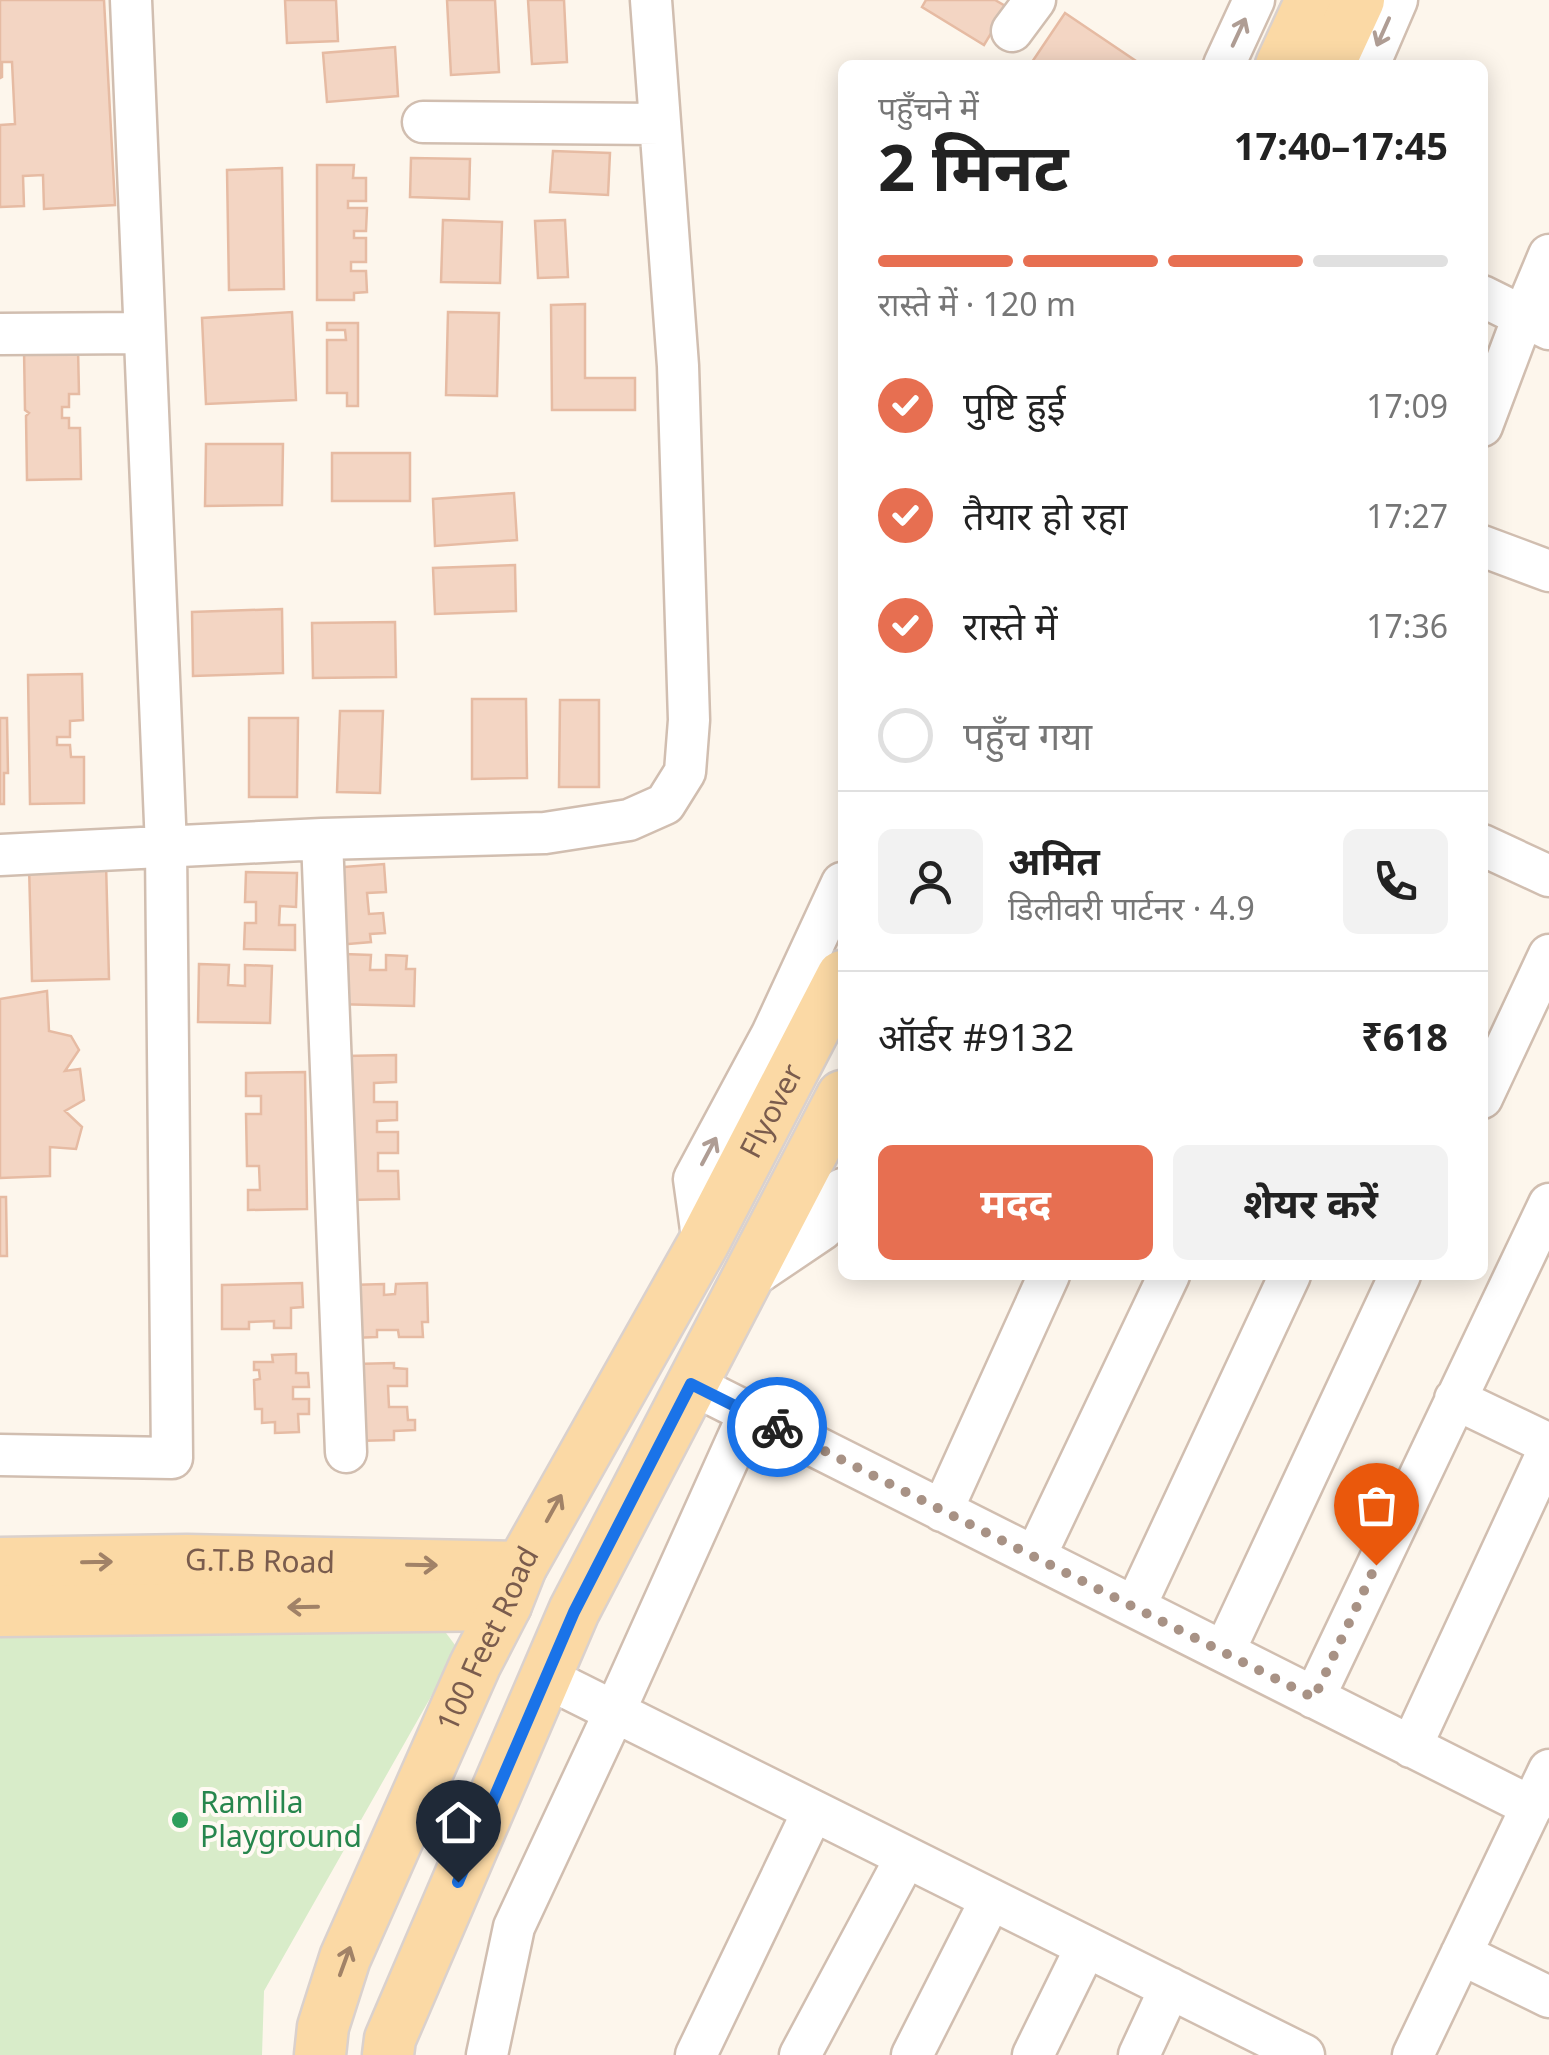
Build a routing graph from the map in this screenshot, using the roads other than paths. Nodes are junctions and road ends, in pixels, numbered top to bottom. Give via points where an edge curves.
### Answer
1 (131, 0) edge
2 (651, 0) edge
3 (1254, 0) edge
4 (1311, 0) edge
5 (1359, 0) edge
6 (1397, 0) edge
7 (1226, 60) edge
8 (1283, 60) edge
9 (1331, 60) edge
10 (1370, 60) edge
11 (423, 122) dead end
12 (660, 124) junction
13 (1549, 256) edge
14 (1488, 299) edge
15 (1536, 323) edge
16 (144, 333) junction
17 (0, 334) edge
18 (1488, 415) edge
19 (1488, 547) edge
20 (1544, 557) edge
21 (322, 839) junction
22 (166, 848) junction
23 (1488, 853) edge
24 (0, 855) edge
25 (1549, 876) edge
26 (838, 892) edge
27 (1549, 955) edge
28 (838, 984) edge
29 (1488, 1085) edge
30 (838, 1104) edge
31 (838, 1197) edge
32 (1549, 1204) edge
33 (703, 1244) junction
34 (1048, 1280) edge
35 (1167, 1280) edge
36 (1288, 1280) edge
37 (1398, 1280) edge
38 (746, 1281) junction
39 (691, 1384) junction
40 (1455, 1400) junction
41 (749, 1413) junction
42 (1549, 1446) edge
43 (346, 1452) dead end
44 (0, 1455) edge
45 (942, 1511) junction
46 (1035, 1558) junction
47 (0, 1563) edge
48 (513, 1586) junction
49 (1135, 1608) junction
50 (0, 1611) edge
51 (1224, 1652) junction
52 (545, 1677) junction
53 (1314, 1698) junction
54 (614, 1713) junction
55 (1411, 1746) junction
56 (1549, 1770) edge
57 (1532, 1807) junction
58 (812, 1811) junction
59 (906, 1858) junction
60 (991, 1899) junction
61 (1086, 1946) junction
62 (1461, 1954) junction
63 (1170, 1988) junction
64 (1549, 1997) edge
65 (1281, 2050) edge
66 (320, 2055) edge
67 (388, 2055) edge
68 (487, 2055) edge
69 (696, 2055) edge
70 (800, 2055) edge
71 (912, 2055) edge
72 (1032, 2055) edge
73 (1139, 2055) edge
74 (1413, 2055) edge

1 - 16 street
2 - 12 street
7 -> 3 street
4 - 8 main road
5 - 9 main road
6 -> 10 street
11 - 12 street
12 - 21 street via 678,366 685,772 665,804 629,820 545,833
13 - 15 street
14 - 15 street
15 - 18 street
16 - 17 street
16 - 22 street
19 - 20 street
21 - 22 street
21 - 43 street
22 - 24 street
22 - 44 street via 172,1458
23 - 25 street
33 -> 26 street via 694,1179
27 - 29 street
28 - 33 main road, Flyover
30 - 38 main road, Flyover
31 - 38 street via 823,1229
32 - 40 street
48 -> 33 main road, 100 Feet Road
34 - 45 street
35 - 46 street
36 - 49 street
37 - 51 street
38 - 39 main road
39 - 41 street
39 - 52 main road
40 - 42 street
40 - 53 street
41 - 45 street
41 - 54 street
42 - 55 street
45 - 46 street
46 - 49 street
47 -> 48 main road, G.T.B Road via 187,1560
48 -> 50 main road, G.T.B Road
66 -> 48 main road, 100 Feet Road via 345,1958
49 - 51 street
51 - 53 street
52 - 54 street
52 - 67 main road
53 - 55 street
54 - 58 street
54 - 68 street via 514,1927
55 - 57 street
56 - 57 street
57 - 62 street
58 - 59 street
58 - 69 street
59 - 60 street
59 - 70 street
60 - 61 street
60 - 71 street
61 - 63 street
61 - 72 street
62 - 64 street
62 - 74 street
63 - 65 street
63 - 73 street

